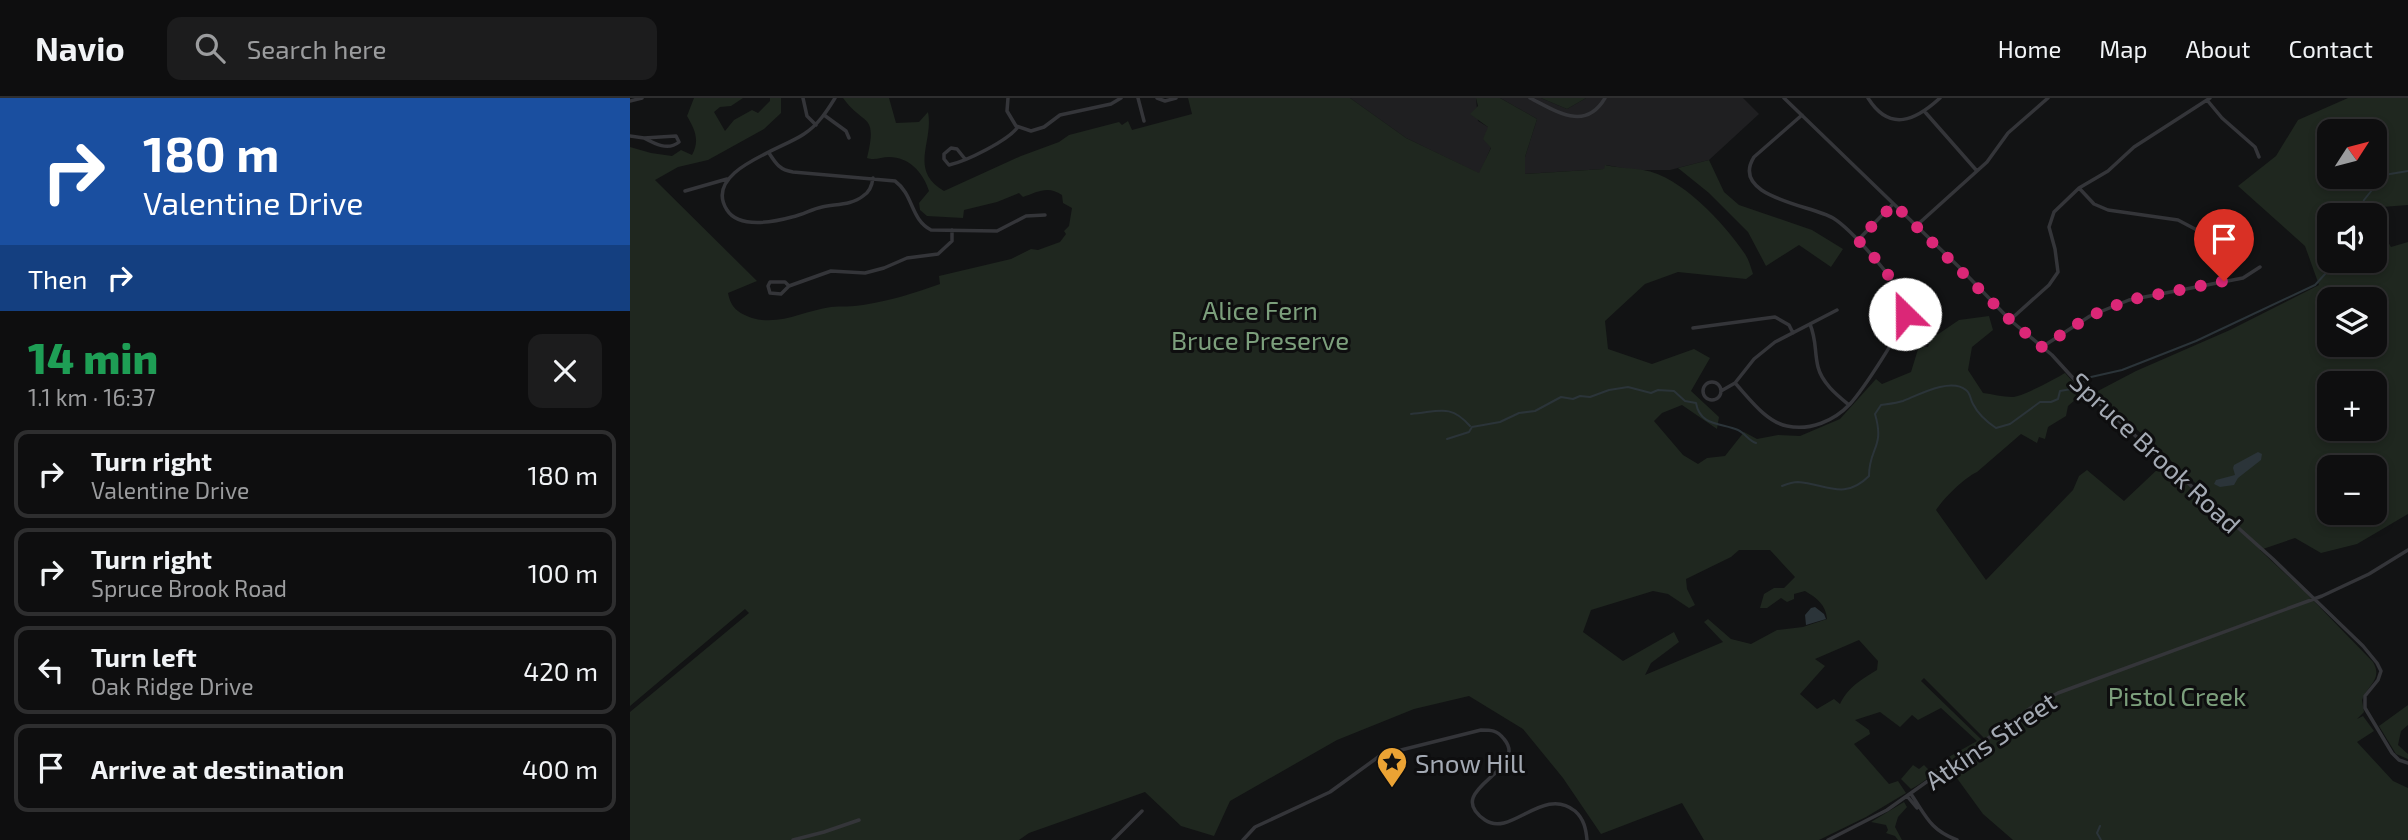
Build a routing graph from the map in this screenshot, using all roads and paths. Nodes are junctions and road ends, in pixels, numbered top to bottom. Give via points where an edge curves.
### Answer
1 (642, 98) edge
2 (803, 98) edge
3 (835, 98) edge
4 (1008, 98) edge
5 (1121, 98) edge
6 (1138, 98) edge
7 (1157, 98) edge
8 (1177, 98) edge
9 (1530, 98) edge
10 (1605, 98) edge
11 (1784, 98) edge
12 (1868, 98) edge
13 (1940, 98) edge
14 (2048, 98) edge
15 (2209, 99) edge
16 (630, 101) edge
17 (1924, 112) junction
18 (824, 115) junction
19 (1802, 115) junction
20 (1144, 121) dead end
21 (816, 125) junction
22 (1018, 127) junction
23 (630, 136) edge
24 (644, 138) junction
25 (849, 138) dead end
26 (769, 153) junction
27 (2259, 157) dead end
28 (965, 159) junction
29 (1977, 171) junction
30 (873, 178) junction
31 (727, 179) junction
32 (2080, 188) junction
33 (685, 191) dead end
34 (1894, 204) junction
35 (1045, 215) dead end
36 (1916, 226) junction
37 (952, 230) junction
38 (1858, 240) junction
39 (2260, 267) dead end
40 (2224, 281) junction
41 (789, 286) junction
42 (1837, 310) dead end
43 (2010, 320) junction
44 (1810, 324) junction
45 (1693, 328) dead end
46 (1793, 333) junction
47 (2042, 347) junction
48 (1735, 383) junction
49 (1720, 391) junction
50 (1849, 405) junction
51 (2408, 550) edge
52 (2315, 598) junction
53 (2408, 763) edge
54 (1909, 795) junction
55 (1142, 811) dead end
56 (859, 820) dead end
57 (793, 840) edge
58 (1113, 840) edge
59 (1242, 840) edge
60 (1587, 840) edge
61 (1828, 840) edge
62 (1957, 840) edge

1 - 16 street
2 - 21 street via 807,116
3 - 18 street
4 - 22 street via 1007,111
5 - 22 street via 1060,115 1031,131
6 - 20 street
7 - 8 street
9 - 10 street via 1577,117 1593,112
11 - 19 street, Spruce Brook Road
12 - 17 street via 1890,118 1914,118
13 - 17 street
14 - 29 street via 2008,132
15 - 27 street
15 - 32 street
17 - 29 street
18 - 21 street
18 - 25 street
19 - 34 street, Spruce Brook Road
19 - 38 street via 1754,157 1748,165 1750,178 1769,194 1833,218
21 - 26 street
22 - 28 street via 1010,136
23 - 24 street
24 - 24 street via 663,147 679,142 676,136
26 - 30 street via 784,170
26 - 31 street
28 - 28 street via 950,165 944,154 957,149
29 - 36 street
30 - 31 street via 869,192 845,204 752,222 728,213 722,189
30 - 37 street via 895,181 904,188 921,225
31 - 33 street
32 - 40 street via 2094,204 2108,210 2178,220 2194,229 2219,255
32 - 43 street via 2054,212 2049,227 2058,272
34 - 36 street, Spruce Brook Road
34 - 38 street
35 - 37 street via 1026,216 997,231
36 - 43 street, Spruce Brook Road
37 - 41 street via 952,241 939,254 907,258 865,273 831,271
38 - 50 street via 1901,294 1905,314
39 - 40 street via 2243,278
40 - 47 street via 2129,300 2090,316
41 - 41 street via 781,294 768,290 773,281
42 - 44 street
43 - 47 street, Spruce Brook Road
44 - 46 street
44 - 50 street via 1818,368
45 - 46 street via 1775,317 1789,324
46 - 48 street via 1754,359
47 - 52 street, Spruce Brook Road
48 - 49 street
48 - 50 street via 1761,411 1784,426 1806,428 1823,423
49 - 49 street via 1713,383 1703,391 1712,400
51 - 52 street, Atkins Street
52 - 53 street, Spruce Brook Road via 2377,663 2381,674 2365,696 2365,708 2392,753
52 - 54 street, Atkins Street via 2058,693
54 - 61 street, Atkins Street
54 - 62 street via 1934,828
55 - 58 street
56 - 57 street
59 - 60 street via 1255,827 1325,795 1381,755 1493,729 1509,746 1509,757 1502,769 1476,790 1476,811 1492,824 1542,806 1563,804 1581,817

